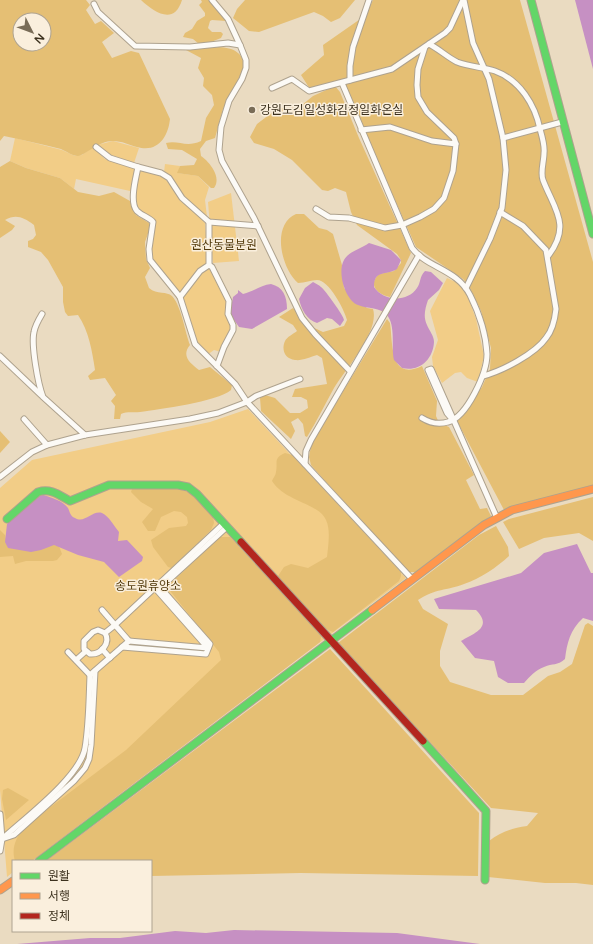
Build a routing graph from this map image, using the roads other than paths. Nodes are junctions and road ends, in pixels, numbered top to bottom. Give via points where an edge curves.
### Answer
1 (212, 0) edge
2 (369, 0) edge
3 (464, 0) edge
4 (531, 0) edge
5 (94, 4) dead end
6 (240, 45) junction
7 (427, 46) junction
8 (484, 69) junction
9 (350, 80) junction
10 (342, 83) junction
11 (272, 88) dead end
12 (562, 122) junction
13 (540, 128) junction
14 (361, 130) junction
15 (503, 138) junction
16 (456, 144) junction
17 (96, 147) dead end
18 (138, 167) junction
19 (316, 209) dead end
20 (500, 212) junction
21 (209, 222) junction
22 (402, 225) junction
23 (258, 226) junction
24 (593, 234) edge
25 (419, 255) junction
26 (548, 256) junction
27 (209, 265) junction
28 (466, 288) junction
29 (180, 297) junction
30 (42, 314) dead end
31 (32, 322) dead end
32 (34, 332) junction
33 (0, 356) edge
34 (217, 366) junction
35 (350, 371) junction
36 (483, 376) junction
37 (300, 379) dead end
38 (43, 397) junction
39 (247, 402) junction
40 (422, 418) dead end
41 (24, 419) dead end
42 (453, 420) junction
43 (85, 435) junction
44 (47, 445) junction
45 (305, 464) junction
46 (0, 477) edge
47 (593, 488) edge
48 (497, 518) junction
49 (7, 519) dead end
50 (225, 526) junction
51 (412, 579) junction
52 (158, 588) junction
53 (102, 610) dead end
54 (115, 625) junction
55 (105, 633) junction
56 (331, 640) junction
57 (129, 641) junction
58 (122, 647) junction
59 (208, 648) junction
60 (102, 649) junction
61 (68, 652) dead end
62 (86, 652) junction
63 (110, 658) junction
64 (76, 660) junction
65 (95, 671) junction
66 (90, 675) junction
67 (0, 814) edge
68 (2, 839) junction
69 (0, 851) edge
70 (40, 860) edge
71 (485, 880) dead end
72 (12, 882) edge
73 (0, 890) edge

1 - 6 street via 228,18
2 - 9 street via 353,48
3 - 7 street via 450,28
3 - 8 street via 473,43
4 - 12 main road
5 - 6 street via 98,12 134,46 190,47 228,43
6 - 23 street via 246,60 246,68 224,116 219,150 230,178 243,196
7 - 8 street via 458,62
7 - 9 street via 392,69
7 - 16 street via 418,69 418,97 427,112 454,138
8 - 13 street via 495,71 516,83 531,105
8 - 15 street via 489,79
9 - 10 street
10 - 11 street via 309,91 292,79
10 - 14 street
12 - 13 street
12 - 24 main road
13 - 15 street
13 - 26 street via 544,152 543,179 555,204 560,228 554,248
14 - 16 street via 390,127 432,141
14 - 22 street
15 - 20 street via 506,170
16 - 22 street via 453,171 444,198 434,209
17 - 18 street via 105,156
18 - 21 street via 161,173 169,178 182,198
18 - 29 street via 135,205 139,213 151,219 154,227 149,257
19 - 22 street via 328,217 349,218 386,228
20 - 26 street via 523,226 546,250
20 - 28 street
21 - 23 street
21 - 27 street
22 - 25 street via 412,248
23 - 35 street via 302,318
25 - 28 street via 457,278
25 - 35 street
26 - 36 street via 556,309 547,338 527,355
27 - 29 street via 200,271
27 - 34 street via 229,301 228,314 233,325
28 - 36 street via 486,341 487,355
29 - 34 street via 195,344
30 - 32 street
31 - 32 street
32 - 38 street via 37,380
33 - 38 street
34 - 39 street via 235,384
35 - 45 street via 311,440 306,451
36 - 42 street via 476,392
37 - 39 street
38 - 43 street
39 - 43 street via 218,413 190,419
39 - 45 street
40 - 42 street via 437,424
41 - 44 street
42 - 42 street via 447,413 428,370 431,369
42 - 48 street
43 - 44 street
44 - 46 street via 25,456
45 - 51 street
47 - 48 main road via 512,510
48 - 51 main road
49 - 50 main road via 44,489 51,490 70,501 109,485 178,485 188,487 198,494
50 - 52 street
50 - 56 main road
51 - 56 main road
52 - 54 street
52 - 59 street
53 - 54 street
54 - 55 street
54 - 57 street
55 - 60 street via 108,641
55 - 62 street via 98,630 87,634 83,644
56 - 70 main road
56 - 71 main road via 486,811
57 - 58 street
57 - 59 street
58 - 59 street via 206,654
58 - 63 street
60 - 62 street via 93,654
60 - 63 street
61 - 64 street
62 - 64 street
63 - 65 street
64 - 66 street
65 - 66 street
65 - 68 street via 91,745 85,768 14,835
66 - 68 street via 85,749 79,765 63,784
67 - 68 street
68 - 69 street
72 - 73 main road

